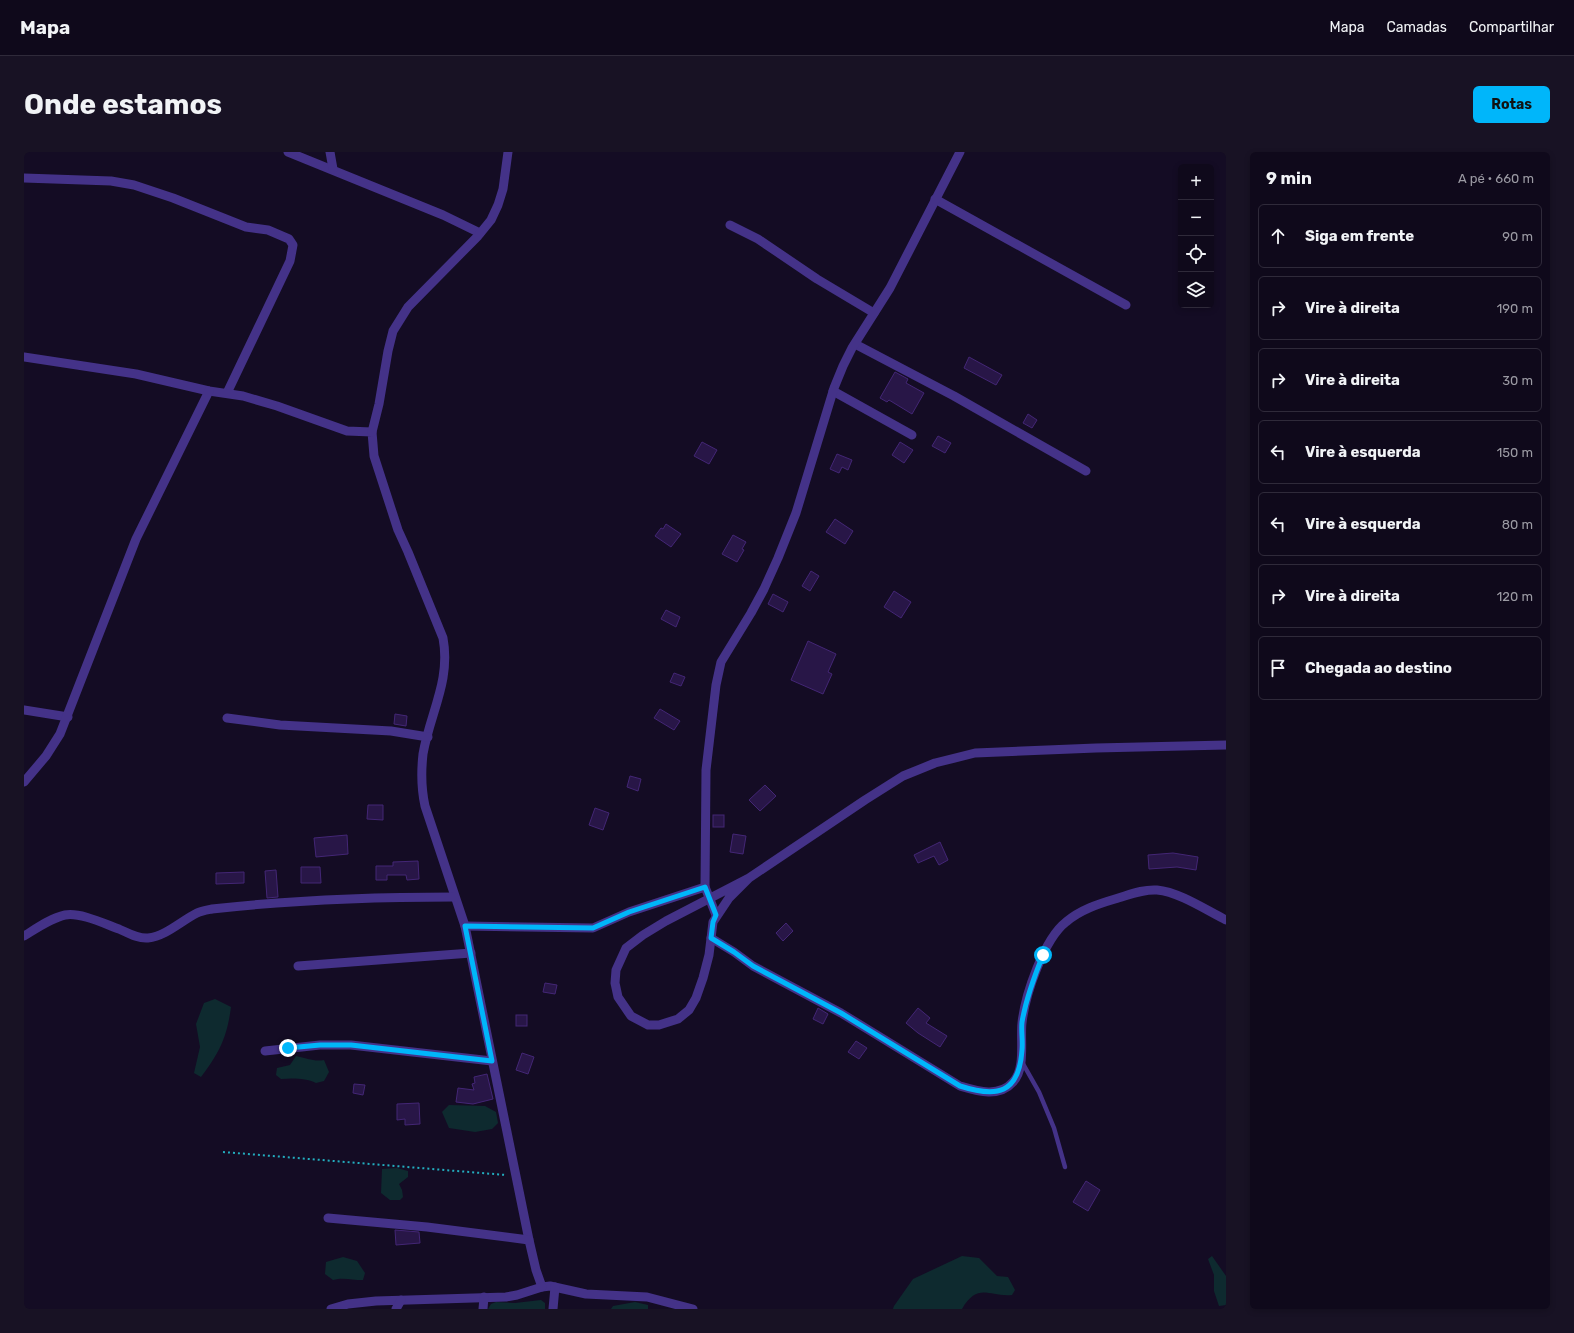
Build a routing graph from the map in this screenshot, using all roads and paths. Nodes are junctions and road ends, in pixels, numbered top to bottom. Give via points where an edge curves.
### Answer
1 (288, 152) edge
2 (330, 152) edge
3 (960, 152) edge
4 (507, 153) edge
5 (333, 169) junction
6 (24, 178) edge
7 (935, 199) junction
8 (730, 225) dead end
9 (480, 233) junction
10 (1126, 305) dead end
11 (874, 313) junction
12 (855, 344) junction
13 (24, 357) edge
14 (209, 391) junction
15 (833, 391) junction
16 (227, 394) junction
17 (372, 432) junction
18 (912, 435) dead end
19 (1086, 471) dead end
20 (24, 710) edge
21 (68, 717) junction
22 (227, 718) dead end
23 (428, 737) junction
24 (1226, 745) edge
25 (24, 782) edge
26 (748, 878) junction
27 (705, 887) junction
28 (454, 897) junction
29 (709, 899) junction
30 (716, 915) junction
31 (1226, 920) edge
32 (465, 926) junction
33 (24, 936) edge
34 (711, 938) junction
35 (471, 953) junction
36 (298, 966) dead end
37 (265, 1051) dead end
38 (492, 1061) junction
39 (1021, 1061) junction
40 (223, 1152) dead end
41 (1065, 1167) dead end
42 (515, 1176) junction
43 (328, 1218) dead end
44 (528, 1240) junction
45 (542, 1287) junction
46 (555, 1287) junction
47 (484, 1297) junction
48 (401, 1300) junction
49 (331, 1309) edge
50 (396, 1309) edge
51 (483, 1309) edge
52 (553, 1309) edge
53 (693, 1309) edge

1 - 5 street
2 - 5 street
3 - 7 street
4 - 9 street via 503,189 498,205 491,220
5 - 9 street
6 - 16 street via 111,181 134,185 246,227 268,230 289,239 293,245 290,261
7 - 10 street
7 - 11 street via 900,270
8 - 11 street via 758,239
9 - 17 street via 408,308 392,331
11 - 12 street
12 - 15 street
12 - 19 street via 954,396
13 - 14 street via 136,374
14 - 16 street
14 - 21 street via 136,539
15 - 18 street
15 - 27 street via 796,513 778,558 754,607 721,662 706,770
16 - 17 street via 277,406 347,431
17 - 23 street via 374,456 398,530 438,623 446,653 444,676
20 - 21 street
21 - 25 street via 54,745
22 - 23 street via 280,725 391,731
23 - 28 street via 421,788
24 - 26 street via 975,752 957,756 903,776
26 - 29 street
26 - 30 street
27 - 29 street
27 - 32 street via 629,912 593,928
28 - 32 street
28 - 33 street via 332,899 212,909 198,912 172,929 146,938 81,916 66,915
29 - 30 street
29 - 34 street via 643,935 626,948 616,970 615,982 618,997 631,1016 648,1025 659,1025 678,1019 689,1010 703,978
30 - 34 street
31 - 39 street via 1171,893 1156,890 1140,891 1107,901 1065,922 1043,955 1027,996 1022,1024
32 - 35 street
34 - 39 street via 753,966 841,1013 960,1086 976,1091 993,1092 1003,1089 1014,1082
35 - 36 street
35 - 38 street
37 - 38 street via 320,1045 351,1045
38 - 42 street
39 - 41 lane via 1039,1092 1054,1128
40 - 42 path
42 - 44 street
43 - 44 street
44 - 45 street
45 - 46 street
45 - 47 street via 506,1297
46 - 52 street
46 - 53 street via 586,1294 647,1297
47 - 48 street
47 - 51 street
48 - 49 street via 348,1304
48 - 50 street

